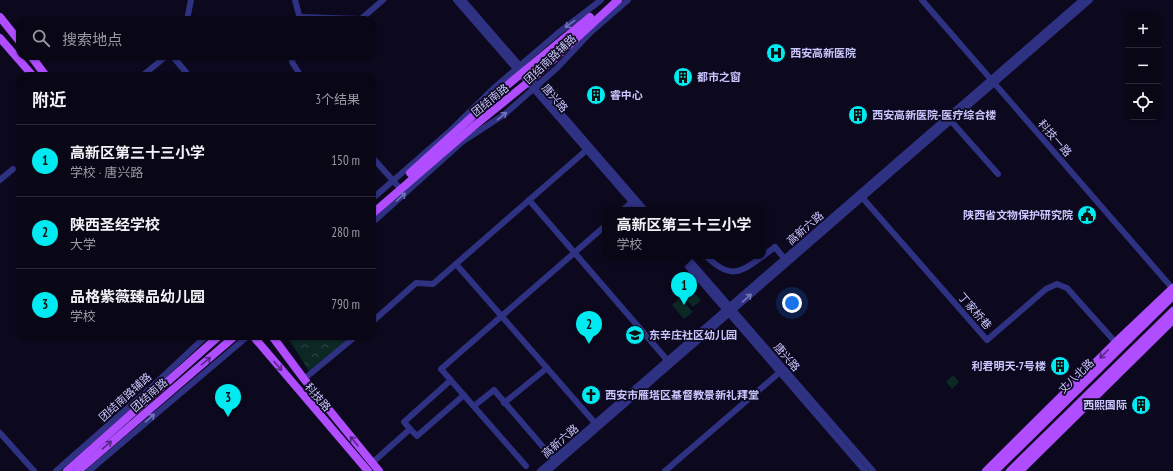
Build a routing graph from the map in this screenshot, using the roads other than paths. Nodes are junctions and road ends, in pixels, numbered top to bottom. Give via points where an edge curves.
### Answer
1 (191, 0) edge
2 (295, 0) edge
3 (383, 0) edge
4 (456, 0) edge
5 (463, 0) edge
6 (601, 0) edge
7 (610, 0) edge
8 (618, 0) edge
9 (628, 0) edge
10 (922, 0) edge
11 (1082, 0) edge
12 (1090, 0) edge
13 (188, 16) edge
14 (300, 16) edge
15 (363, 16) edge
16 (0, 18) edge
17 (16, 37) edge
18 (0, 38) edge
19 (16, 56) edge
20 (19, 60) edge
21 (33, 60) edge
22 (160, 60) edge
23 (177, 60) edge
24 (292, 60) edge
25 (520, 70) junction
26 (30, 72) edge
27 (43, 72) edge
28 (146, 72) edge
29 (186, 72) edge
30 (298, 72) edge
31 (993, 81) junction
32 (533, 84) junction
33 (951, 121) junction
34 (588, 148) junction
35 (376, 162) edge
36 (13, 169) dead end
37 (998, 174) dead end
38 (0, 180) edge
39 (395, 183) junction
40 (376, 196) edge
41 (861, 196) junction
42 (529, 200) junction
43 (633, 200) junction
44 (376, 203) edge
45 (626, 207) edge
46 (637, 207) edge
47 (641, 207) edge
48 (376, 211) edge
49 (376, 219) edge
50 (602, 229) edge
51 (575, 252) junction
52 (766, 254) edge
53 (784, 258) junction
54 (682, 259) edge
55 (688, 259) edge
56 (710, 259) edge
57 (759, 259) edge
58 (456, 264) junction
59 (1173, 289) edge
60 (1173, 296) edge
61 (729, 310) junction
62 (1173, 311) edge
63 (502, 316) junction
64 (376, 318) edge
65 (1173, 320) edge
66 (202, 340) edge
67 (214, 340) edge
68 (230, 340) edge
69 (243, 340) edge
70 (256, 340) edge
71 (275, 340) edge
72 (351, 340) edge
73 (1118, 345) junction
74 (668, 360) junction
75 (547, 368) junction
76 (780, 372) junction
77 (304, 380) junction
78 (451, 380) junction
79 (464, 396) junction
80 (504, 403) junction
81 (474, 406) junction
82 (595, 423) junction
83 (410, 429) junction
84 (0, 432) edge
85 (555, 462) junction
86 (372, 463) junction
87 (526, 466) dead end
88 (34, 471) edge
89 (56, 471) edge
90 (67, 471) edge
91 (78, 471) edge
92 (89, 471) edge
93 (368, 471) edge
94 (379, 471) edge
95 (540, 471) edge
96 (548, 471) edge
97 (665, 471) edge
98 (865, 471) edge
99 (873, 471) edge
100 (986, 471) edge
101 (995, 471) edge
102 (1010, 471) edge
103 (1020, 471) edge

1 - 13 street
2 - 14 street
3 - 15 street
4 - 25 street, 唐兴路
5 - 25 street, 唐兴路
6 -> 25 street, 团结南路辅路
7 - 25 main road, 团结南路
8 - 32 main road, 团结南路
9 - 32 street, 团结南路辅路 via 591,32 574,52
10 - 31 street, 科技一路
11 - 31 street, 高新六路
12 - 31 street, 高新六路
16 - 17 main road
18 - 19 main road
20 - 26 main road
21 - 27 main road
22 - 28 street
23 - 29 street
24 - 30 street
25 - 32 street, 唐兴路
25 - 39 main road, 团结南路
31 - 33 street, 高新六路
31 - 41 street, 高新六路
31 - 59 street, 科技一路
32 - 34 street, 唐兴路
32 - 48 main road, 团结南路
49 -> 32 street, 团结南路辅路 via 462,142 494,122
33 - 37 street
33 - 41 street, 高新六路
34 - 42 street
34 - 43 street, 唐兴路
35 - 39 street
36 - 38 street
39 - 40 street
39 - 44 main road, 团结南路
41 - 53 street, 高新六路
61 -> 41 street, 高新六路
41 - 73 street, 丁家桥巷 via 987,340 1046,289 1057,284 1067,288
42 - 51 street
42 - 58 street
43 - 45 street
43 - 46 street, 唐兴路
43 - 47 street, 唐兴路
50 - 51 street
51 - 63 street
51 - 74 street
52 - 53 street via 775,246
53 - 61 street, 高新六路
54 - 61 street, 唐兴路
55 - 61 street, 唐兴路
56 - 57 street via 722,269 734,272 744,270
58 - 63 street
58 - 64 street via 432,284 416,283
59 - 73 main road
60 - 73 main road, 丈八北路
61 - 74 street, 高新六路
61 - 76 street, 唐兴路
61 - 85 street, 高新六路
61 - 99 street, 唐兴路
62 - 102 main road, 丈八北路
63 - 75 street
63 - 78 street via 442,369
65 - 103 main road
66 - 89 street, 团结南路辅路
67 - 90 main road, 团结南路
91 -> 68 main road, 团结南路
92 -> 69 street
70 -> 93 main road, 科技路
71 - 77 main road, 科技路
72 - 77 street
73 -> 100 main road
73 - 101 main road, 丈八北路
74 - 82 street, 高新六路
75 - 80 street
75 - 82 street
76 - 97 street
76 - 98 street, 唐兴路
86 -> 77 main road, 科技路
78 - 79 street
78 - 83 street via 404,422
79 - 81 street
79 - 83 street via 417,436
80 - 81 street via 494,390
80 - 85 street
81 - 87 street
82 - 85 street, 高新六路
83 - 86 street
84 - 88 street
85 - 95 street, 高新六路
85 - 96 street, 高新六路
86 - 94 main road, 科技路

